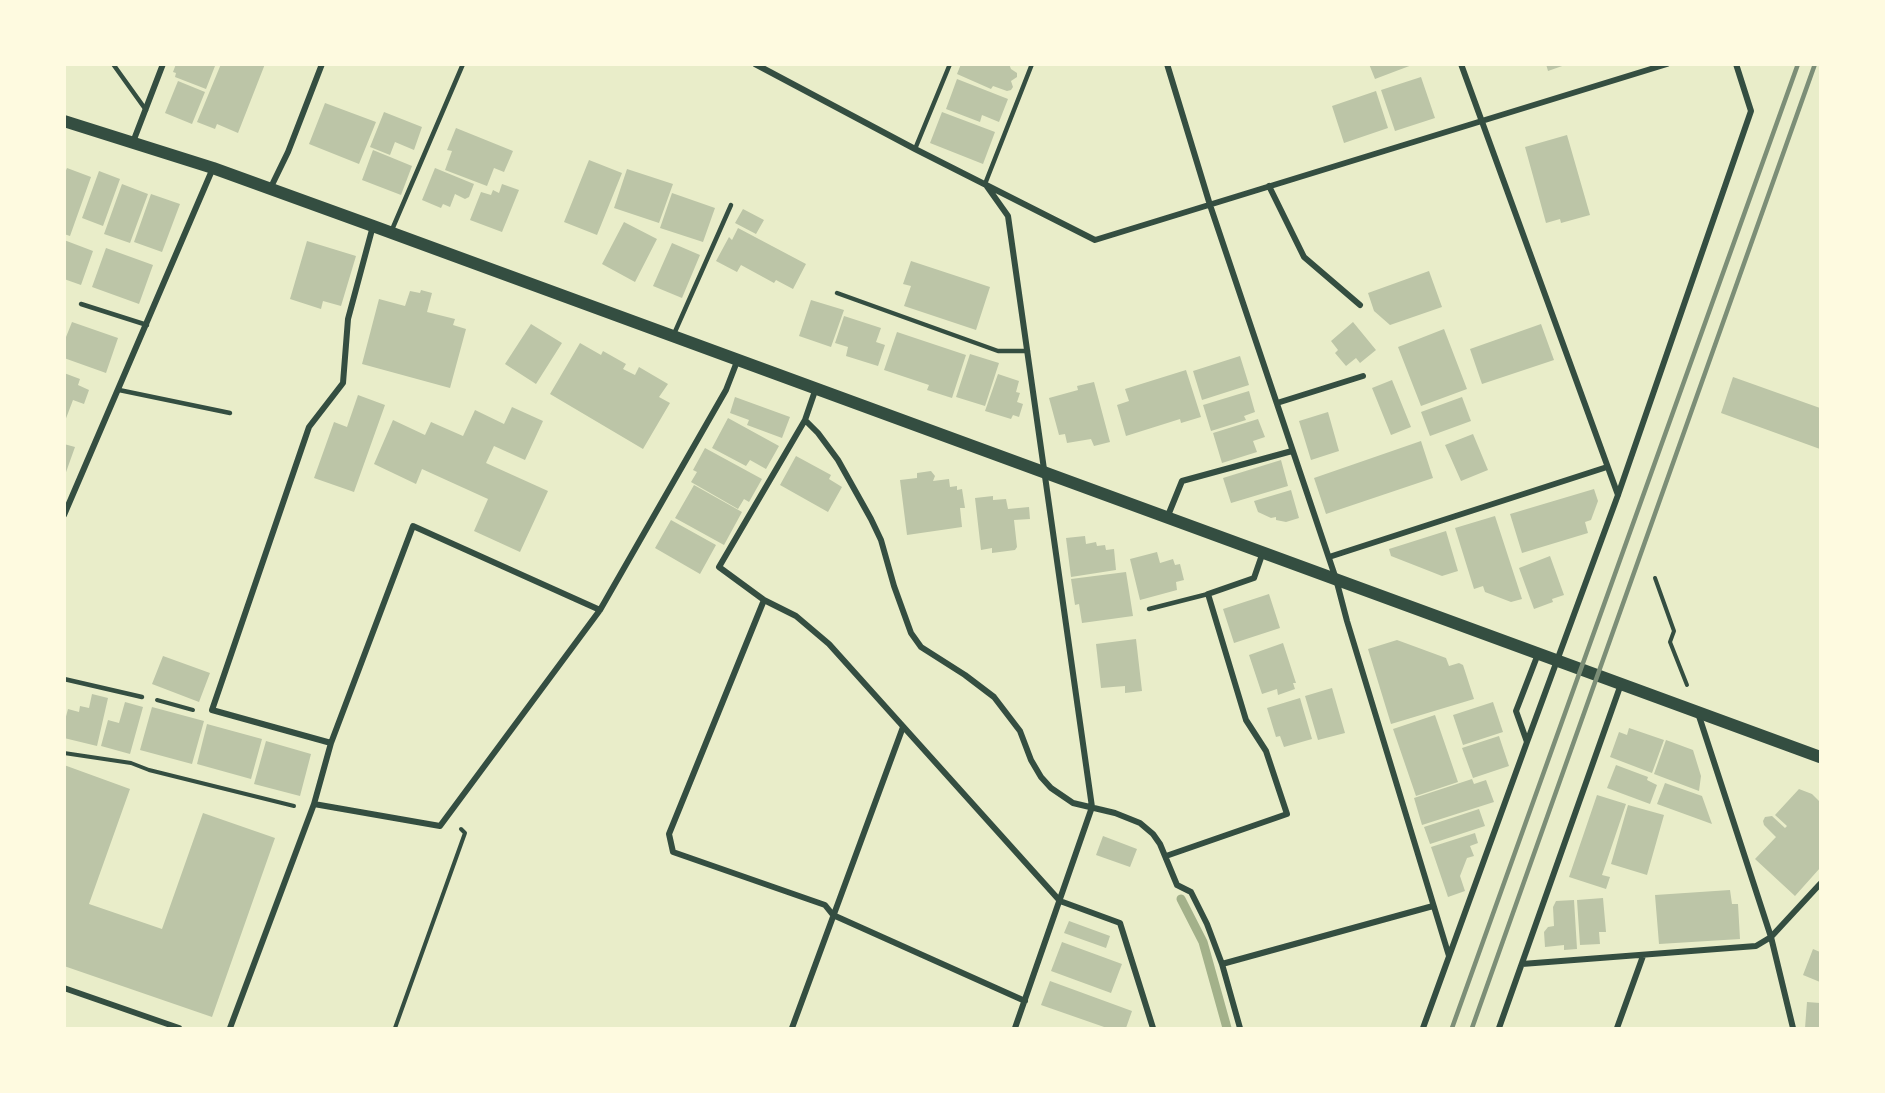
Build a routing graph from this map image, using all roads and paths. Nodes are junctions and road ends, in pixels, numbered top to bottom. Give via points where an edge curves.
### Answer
1 (114, 64) edge
2 (163, 64) edge
3 (322, 64) edge
4 (463, 64) edge
5 (755, 64) edge
6 (950, 64) edge
7 (1032, 64) edge
8 (1167, 64) edge
9 (1461, 64) edge
10 (1667, 64) edge
11 (1736, 64) edge
12 (146, 110) junction
13 (1482, 121) junction
14 (64, 122) edge
15 (133, 143) junction
16 (915, 149) junction
17 (213, 168) junction
18 (985, 184) junction
19 (1269, 186) junction
20 (270, 189) junction
21 (731, 205) dead end
22 (1210, 205) junction
23 (373, 226) junction
24 (391, 232) junction
25 (837, 292) dead end
26 (81, 304) dead end
27 (1360, 305) dead end
28 (147, 325) junction
29 (673, 335) junction
30 (1028, 351) junction
31 (738, 359) junction
32 (1363, 376) dead end
33 (816, 387) junction
34 (118, 390) junction
35 (1277, 403) junction
36 (230, 413) dead end
37 (805, 420) junction
38 (1292, 451) junction
39 (1608, 466) junction
40 (1045, 472) junction
41 (1618, 495) junction
42 (64, 515) edge
43 (1167, 518) junction
44 (1263, 552) junction
45 (1329, 557) junction
46 (1655, 578) dead end
47 (1336, 579) junction
48 (1208, 594) junction
49 (764, 600) junction
50 (1149, 609) dead end
51 (600, 610) junction
52 (1539, 654) junction
53 (1556, 660) junction
54 (64, 679) edge
55 (1621, 684) junction
56 (142, 697) dead end
57 (150, 699) dead end
58 (212, 710) junction
59 (1698, 712) junction
60 (903, 727) junction
61 (1527, 742) junction
62 (331, 743) junction
63 (64, 753) edge
64 (1821, 757) edge
65 (313, 807) junction
66 (1092, 807) junction
67 (447, 818) junction
68 (1166, 856) junction
69 (1821, 884) edge
70 (1060, 901) junction
71 (1433, 906) junction
72 (833, 915) junction
73 (1771, 937) junction
74 (1449, 956) junction
75 (1643, 956) junction
76 (1222, 964) junction
77 (1522, 964) junction
78 (64, 988) edge
79 (1025, 1001) junction
80 (1619, 1028) edge
81 (179, 1029) edge
82 (231, 1029) edge
83 (395, 1029) edge
84 (792, 1029) edge
85 (1014, 1029) edge
86 (1153, 1029) edge
87 (1240, 1029) edge
88 (1423, 1029) edge
89 (1499, 1029) edge
90 (1793, 1029) edge

1 - 12 lane
2 - 12 street
3 - 20 street
4 - 24 lane
5 - 16 street
6 - 16 lane
7 - 18 lane
8 - 22 street
9 - 13 street
10 - 13 street
11 - 41 street via 1751,111
12 - 15 street
13 - 19 street
13 - 39 street
14 - 15 main road
15 - 17 main road
16 - 18 street
17 - 20 main road
17 - 28 street
18 - 22 street via 1095,240
18 - 30 street via 1008,216
19 - 22 street
19 - 27 street via 1304,257
20 - 23 main road
21 - 29 lane
22 - 35 street
23 - 24 main road
23 - 58 street via 348,319 343,383 309,427
24 - 29 main road
25 - 30 lane via 998,351
26 - 28 lane
28 - 34 street
29 - 31 main road
30 - 40 street
31 - 33 main road
31 - 51 street via 726,390
32 - 35 street
33 - 37 street
33 - 40 main road
34 - 36 lane
34 - 42 street
35 - 38 street
37 - 49 street via 719,567
37 - 66 street via 838,460 867,511 881,540 911,633 921,647 994,697 1020,731 1023,744 1051,788 1073,803
38 - 43 street via 1182,482
38 - 45 street
39 - 41 street
39 - 45 street
40 - 43 main road
40 - 66 street
41 - 53 street
43 - 44 main road
44 - 47 main road
44 - 48 street via 1254,578
45 - 47 street
46 - 59 path via 1674,631 1670,642
47 - 52 main road
47 - 71 street
48 - 50 lane
48 - 68 street via 1246,720 1266,751 1287,814
49 - 60 street via 796,616 829,644
49 - 72 street via 669,834 674,852 825,905
51 - 62 street via 413,526
51 - 67 street
52 - 53 main road
52 - 61 street via 1516,711
53 - 55 main road
53 - 61 street
54 - 56 lane
55 - 59 main road
55 - 77 street
57 - 58 path via 200,712
58 - 62 street
59 - 64 main road
59 - 73 street
60 - 70 street
60 - 72 street
61 - 74 street
62 - 65 street
63 - 65 path via 131,763
65 - 67 street via 440,826
65 - 82 street
66 - 68 street via 1140,824 1154,834
66 - 70 street
67 - 83 path via 465,833
68 - 76 street via 1178,885 1191,892
69 - 73 street
70 - 79 street
70 - 86 street via 1120,923
71 - 74 street
71 - 76 street
72 - 79 street
72 - 84 street
73 - 75 street via 1756,946
73 - 90 street
74 - 88 street
75 - 77 street
75 - 80 street
76 - 87 street
77 - 89 street
78 - 81 street
79 - 85 street

